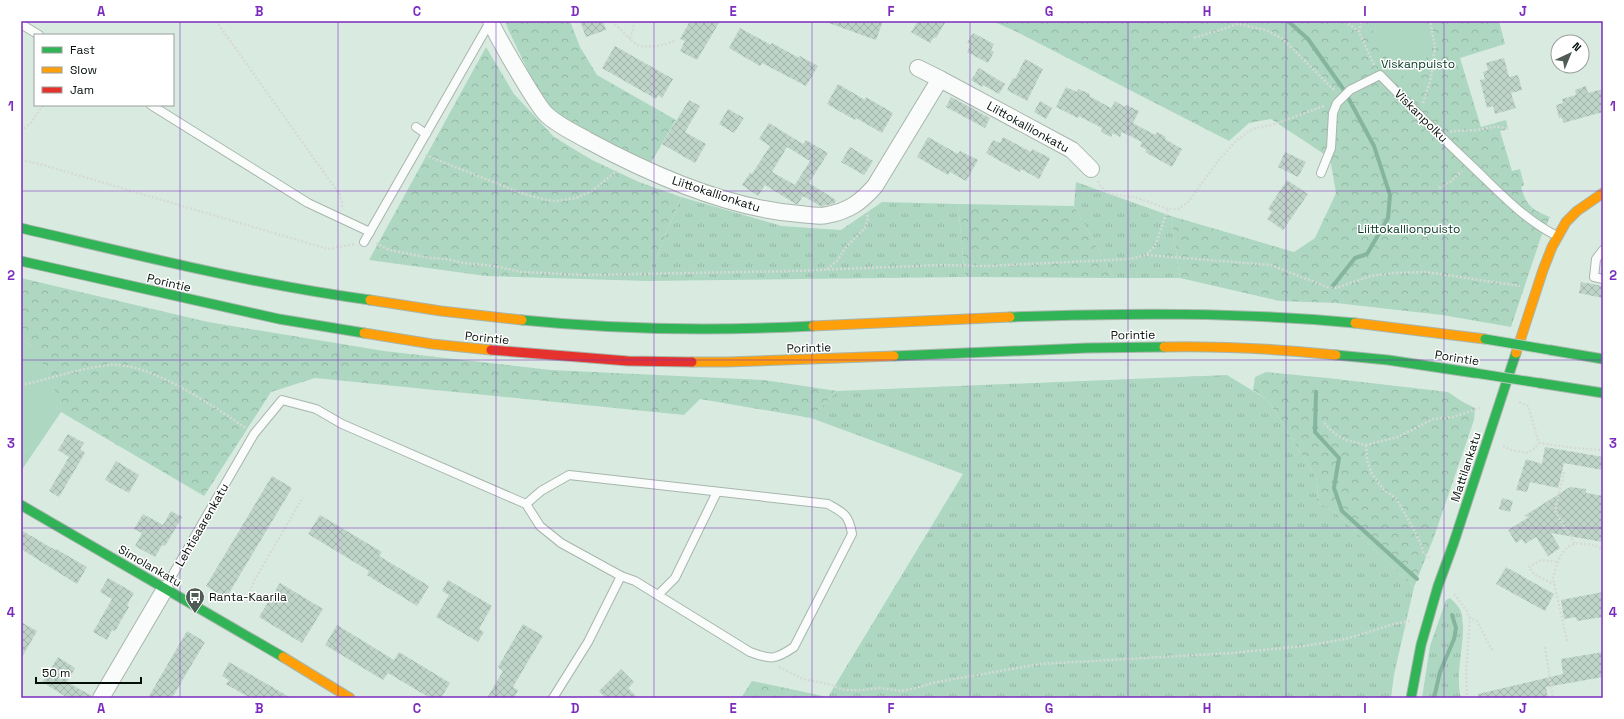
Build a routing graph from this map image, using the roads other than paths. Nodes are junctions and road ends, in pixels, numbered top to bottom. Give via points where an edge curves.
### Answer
1 (490, 22) edge
2 (21, 24) edge
3 (37, 34) edge
4 (918, 68) dead end
5 (940, 79) junction
6 (153, 106) edge
7 (416, 127) dead end
8 (426, 134) junction
9 (1091, 169) road end
10 (1321, 173) dead end
11 (1603, 193) edge
12 (21, 228) edge
13 (1557, 237) junction
14 (1603, 250) edge
15 (21, 261) edge
16 (1603, 278) edge
17 (1603, 359) edge
18 (1603, 393) edge
19 (717, 492) junction
20 (526, 504) junction
21 (21, 505) edge
22 (621, 576) junction
23 (165, 589) junction
24 (658, 595) junction
25 (101, 698) edge
26 (350, 698) edge
27 (553, 698) edge
28 (1411, 698) edge

1 - 5 street, Liittokallionkatu via 534,99 546,114 561,126 643,168 695,188 750,207 788,213 826,216 845,211 862,200 875,186
1 - 8 lane
2 - 3 lane
4 - 5 street, Liittokallionkatu
5 - 9 street, Liittokallionkatu via 1072,150
6 - 8 lane via 308,204 340,218 367,237
7 - 8 lane
10 - 13 lane, Viskanpolku via 1331,148 1333,114 1340,99 1350,90 1380,74 1505,198 1538,226
11 - 13 main road, Mattilankatu via 1566,222
12 - 17 main road, Porintie, bridge via 292,288 429,310 545,322 633,328 728,330 1085,315 1196,314 1376,325
13 - 28 main road, Mattilankatu via 1536,292 1454,545 1438,586 1421,645
14 - 16 lane via 1596,259 1594,277
15 - 18 main road, Porintie, bridge via 279,319 432,344 542,355 628,361 728,362 1195,346 1320,353 1388,360
19 - 20 lane via 569,475 541,491
19 - 24 lane via 674,578
19 - 24 lane via 828,504 844,513 850,522 852,534 794,646 782,655 767,659 750,652
20 - 22 lane via 540,526 561,543
20 - 23 lane, Lehtisaarenkatu via 342,424 316,409 282,400 254,434
21 - 23 main road, Simolankatu
22 - 24 lane
22 - 27 lane via 588,642
23 - 25 street, Lehtisaarenkatu
23 - 26 main road, Simolankatu

